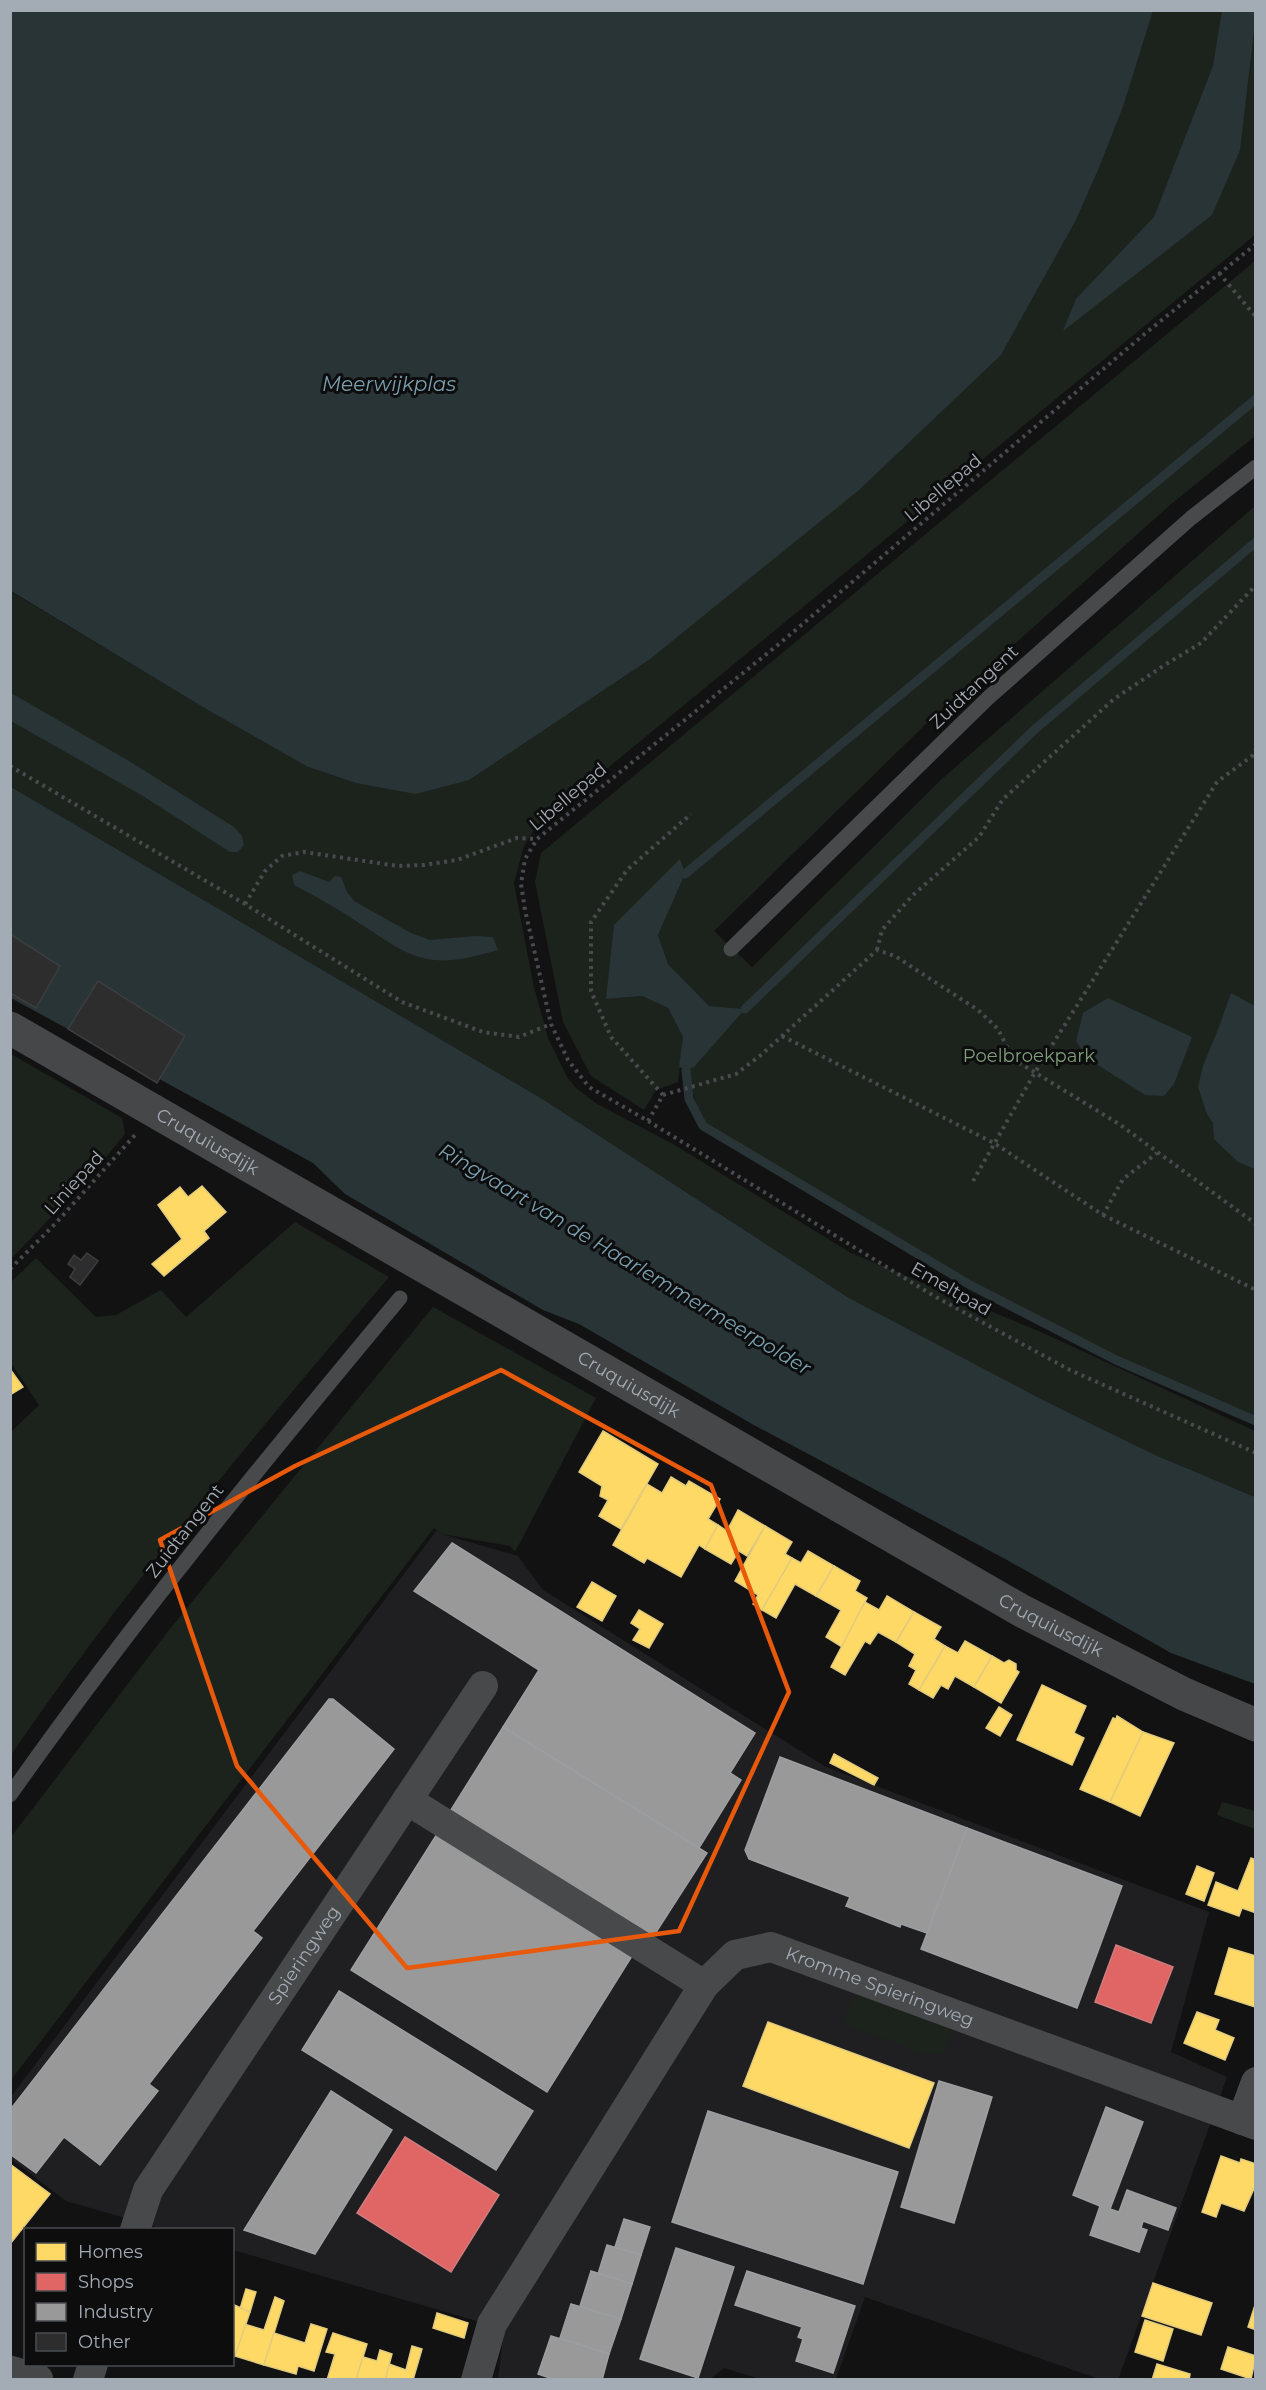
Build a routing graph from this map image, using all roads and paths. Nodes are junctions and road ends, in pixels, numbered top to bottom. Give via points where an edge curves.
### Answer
1 (1256, 244) edge
2 (1220, 273) junction
3 (1256, 317) edge
4 (1256, 467) edge
5 (1256, 585) edge
6 (1256, 749) edge
7 (10, 766) edge
8 (691, 814) dead end
9 (537, 839) junction
10 (245, 904) junction
11 (731, 949) dead end
12 (877, 950) junction
13 (551, 1023) junction
14 (10, 1028) edge
15 (782, 1036) junction
16 (1034, 1074) junction
17 (663, 1095) junction
18 (152, 1109) junction
19 (648, 1121) junction
20 (994, 1143) junction
21 (1157, 1153) junction
22 (973, 1181) dead end
23 (1103, 1215) junction
24 (1256, 1224) edge
25 (10, 1269) edge
26 (1256, 1290) edge
27 (400, 1298) dead end
28 (1256, 1453) edge
29 (483, 1686) dead end
30 (1256, 1725) edge
31 (10, 1795) edge
32 (407, 1800) junction
33 (704, 1985) junction
34 (1256, 2082) edge
35 (1249, 2122) edge
36 (135, 2228) edge
37 (10, 2372) edge
38 (37, 2379) edge
39 (476, 2379) edge

1 - 2 path, Libellepad
2 - 3 path
2 - 9 path, Libellepad via 778,644
4 - 11 lane, Zuidtangent via 1191,518 988,698
5 - 12 path via 1201,643 1114,699 1003,799 979,837 912,896 882,930
6 - 16 path via 1217,782
7 - 10 path
8 - 17 path via 627,870 591,922 591,991 611,1037
9 - 10 path via 517,838 457,860 424,865 398,866 304,852 282,856 265,871
9 - 13 path, Libellepad via 525,860 521,884
10 - 13 path via 402,1002 483,1032 519,1037
12 - 15 path
12 - 16 path via 894,956 978,1010 998,1029 1013,1059
13 - 19 path, Libellepad via 568,1060 589,1087
14 - 18 street, Cruquiusdijk
15 - 17 path via 736,1074
15 - 20 path
16 - 20 path
16 - 21 path via 1119,1124
17 - 19 path
18 - 25 path, Liniepad via 118,1155
18 - 30 street, Cruquiusdijk via 1022,1611 1194,1699
19 - 28 path, Emeltpad via 934,1296 1070,1370
20 - 22 path
20 - 23 path
21 - 23 path via 1123,1179
21 - 24 path
23 - 26 path
27 - 31 lane, Zuidtangent via 168,1582
29 - 32 street, Spieringweg
32 - 33 street
32 - 36 street, Spieringweg via 148,2190
33 - 35 street, Kromme Spieringweg via 735,1955 771,1947
33 - 39 street, Kromme Spieringweg via 492,2324
34 - 35 street
37 - 38 street

